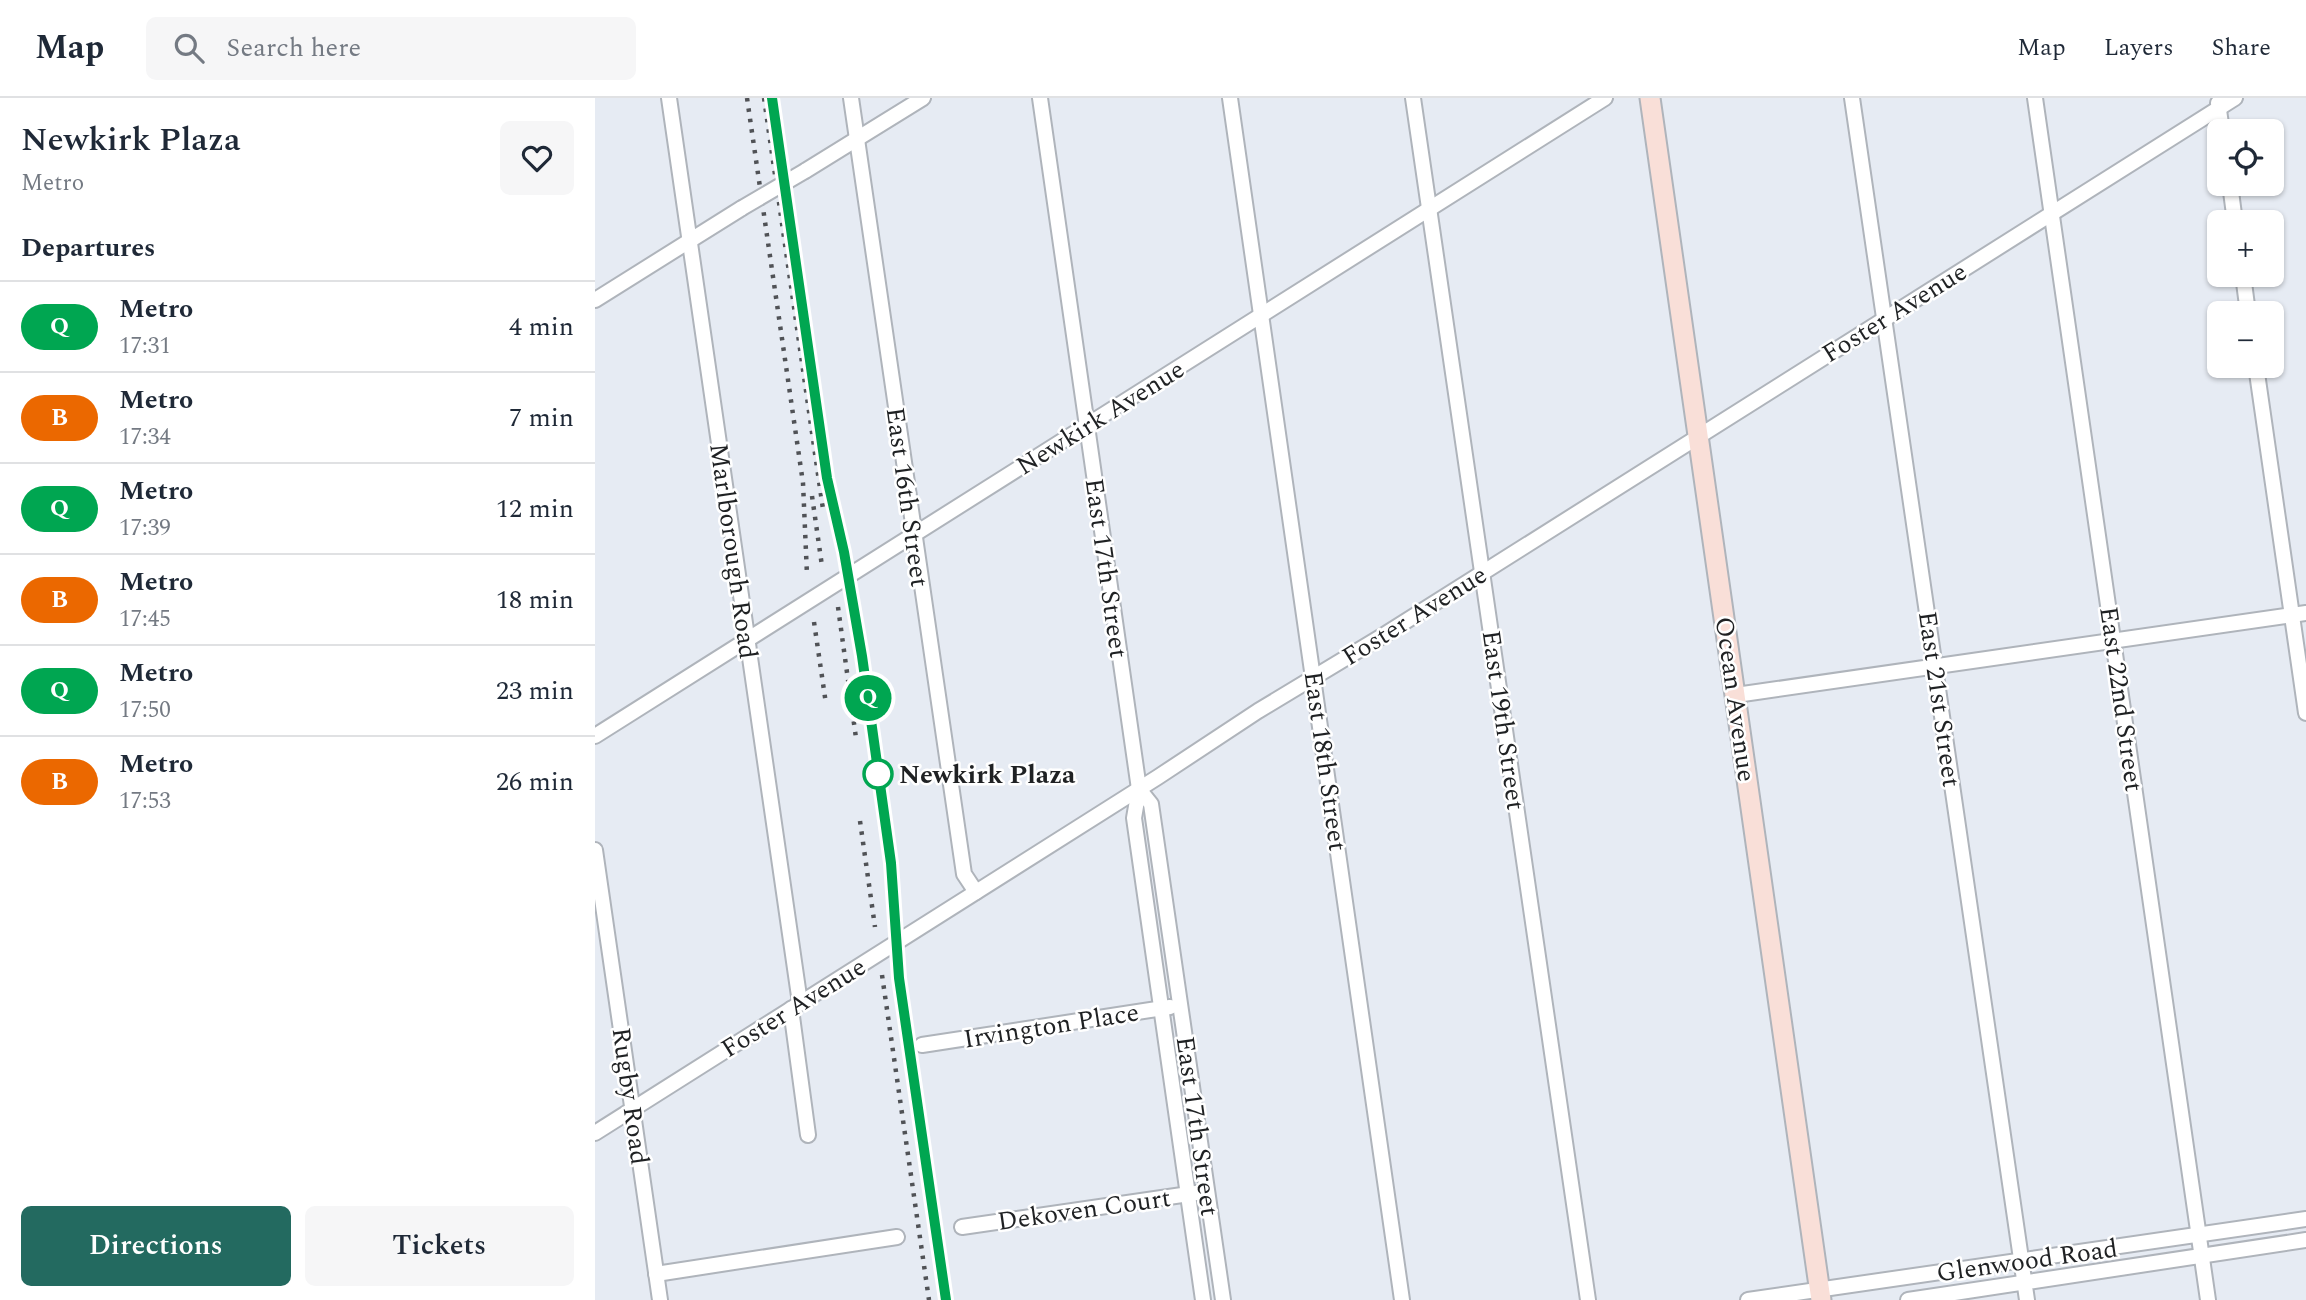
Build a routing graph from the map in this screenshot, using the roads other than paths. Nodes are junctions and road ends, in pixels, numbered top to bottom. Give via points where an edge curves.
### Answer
1 (669, 98) edge
2 (851, 98) edge
3 (923, 98) edge
4 (1039, 98) edge
5 (1230, 98) edge
6 (1413, 98) edge
7 (1605, 98) edge
8 (1650, 98) edge
9 (1852, 98) edge
10 (2035, 98) edge
11 (2235, 98) edge
12 (2218, 103) edge
13 (857, 139) junction
14 (1429, 209) junction
15 (2051, 214) junction
16 (690, 241) junction
17 (595, 300) edge
18 (1261, 315) junction
19 (1884, 319) junction
20 (2258, 378) edge
21 (1086, 425) junction
22 (1699, 436) junction
23 (914, 535) junction
24 (1482, 573) junction
25 (2299, 614) edge
26 (747, 640) junction
27 (2114, 640) junction
28 (1935, 666) junction
29 (1314, 676) junction
30 (1736, 695) junction
31 (2306, 712) edge
32 (595, 736) edge
33 (1139, 789) junction
34 (595, 850) edge
35 (976, 892) junction
36 (795, 1006) junction
37 (1181, 1006) junction
38 (1161, 1009) junction
39 (922, 1045) dead end
40 (632, 1109) junction
41 (595, 1133) edge
42 (807, 1135) dead end
43 (1207, 1192) junction
44 (1188, 1195) junction
45 (2306, 1219) edge
46 (962, 1227) dead end
47 (2199, 1235) junction
48 (897, 1237) dead end
49 (2306, 1240) edge
50 (2202, 1256) junction
51 (2022, 1261) junction
52 (656, 1273) junction
53 (2025, 1283) junction
54 (1820, 1295) edge
55 (660, 1300) edge
56 (1203, 1300) edge
57 (1223, 1300) edge
58 (1402, 1300) edge
59 (1588, 1300) edge
60 (1748, 1300) edge
61 (1908, 1300) edge
62 (2027, 1300) edge
63 (2208, 1300) edge

1 - 16 street, Marlborough Road
2 - 13 street, East 16th Street
3 - 13 street
4 - 21 street, East 17th Street
5 - 18 street, East 18th Street
6 - 14 street, East 19th Street
7 - 14 street, Newkirk Avenue
8 - 22 main road, Ocean Avenue
9 - 19 street, East 21st Street
10 - 15 street, East 22nd Street
11 - 12 street, Foster Avenue
12 - 15 street, Foster Avenue
13 - 16 street, bridge
13 - 23 street, East 16th Street
14 - 18 street, Newkirk Avenue
14 - 24 street, East 19th Street
15 - 19 street, Foster Avenue
15 - 27 street, East 22nd Street
16 - 17 street
16 - 26 street, Marlborough Road
18 - 21 street, Newkirk Avenue
18 - 29 street, East 18th Street
19 - 22 street, Foster Avenue
19 - 28 street, East 21st Street
20 - 25 street
21 - 23 street, Newkirk Avenue
21 - 33 street, East 17th Street
22 - 24 street, Foster Avenue
22 - 30 main road, Ocean Avenue
23 - 26 street, Newkirk Avenue
23 - 35 street, East 16th Street via 964,874
24 - 29 street, Foster Avenue
24 - 59 street, East 19th Street
25 - 27 street
25 - 31 street
26 - 32 street, Newkirk Avenue
26 - 36 street, Marlborough Road
27 - 28 street
27 - 47 street, East 22nd Street
28 - 30 street
28 - 51 street, East 21st Street
29 - 33 street, Foster Avenue
29 - 58 street, East 18th Street
30 - 54 main road, Ocean Avenue
33 - 35 street, Foster Avenue
33 - 37 street, East 17th Street via 1151,804
33 - 38 street, East 17th Street via 1133,818
34 - 40 street, Rugby Road
35 - 36 street, Foster Avenue
36 - 40 street, Foster Avenue
36 - 42 street, Marlborough Road
37 - 38 street, Irvington Place
37 - 43 street, East 17th Street
38 - 39 street, Irvington Place
38 - 44 street, East 17th Street
40 - 41 street, Foster Avenue
40 - 52 street, Rugby Road
43 - 44 street, Dekoven Court
43 - 57 street, East 17th Street
44 - 46 street, Dekoven Court
44 - 56 street, East 17th Street
45 - 47 street, Glenwood Road
47 - 50 street, East 22nd Street
47 - 51 street, Glenwood Road
48 - 52 street
49 - 50 street, Glenwood Road
50 - 53 street, Glenwood Road
50 - 63 street, East 22nd Street
51 - 53 street, East 21st Street
51 - 54 street, Glenwood Road
52 - 55 street, Rugby Road
53 - 61 street, Glenwood Road
53 - 62 street, East 21st Street
54 - 60 street, Glenwood Road

